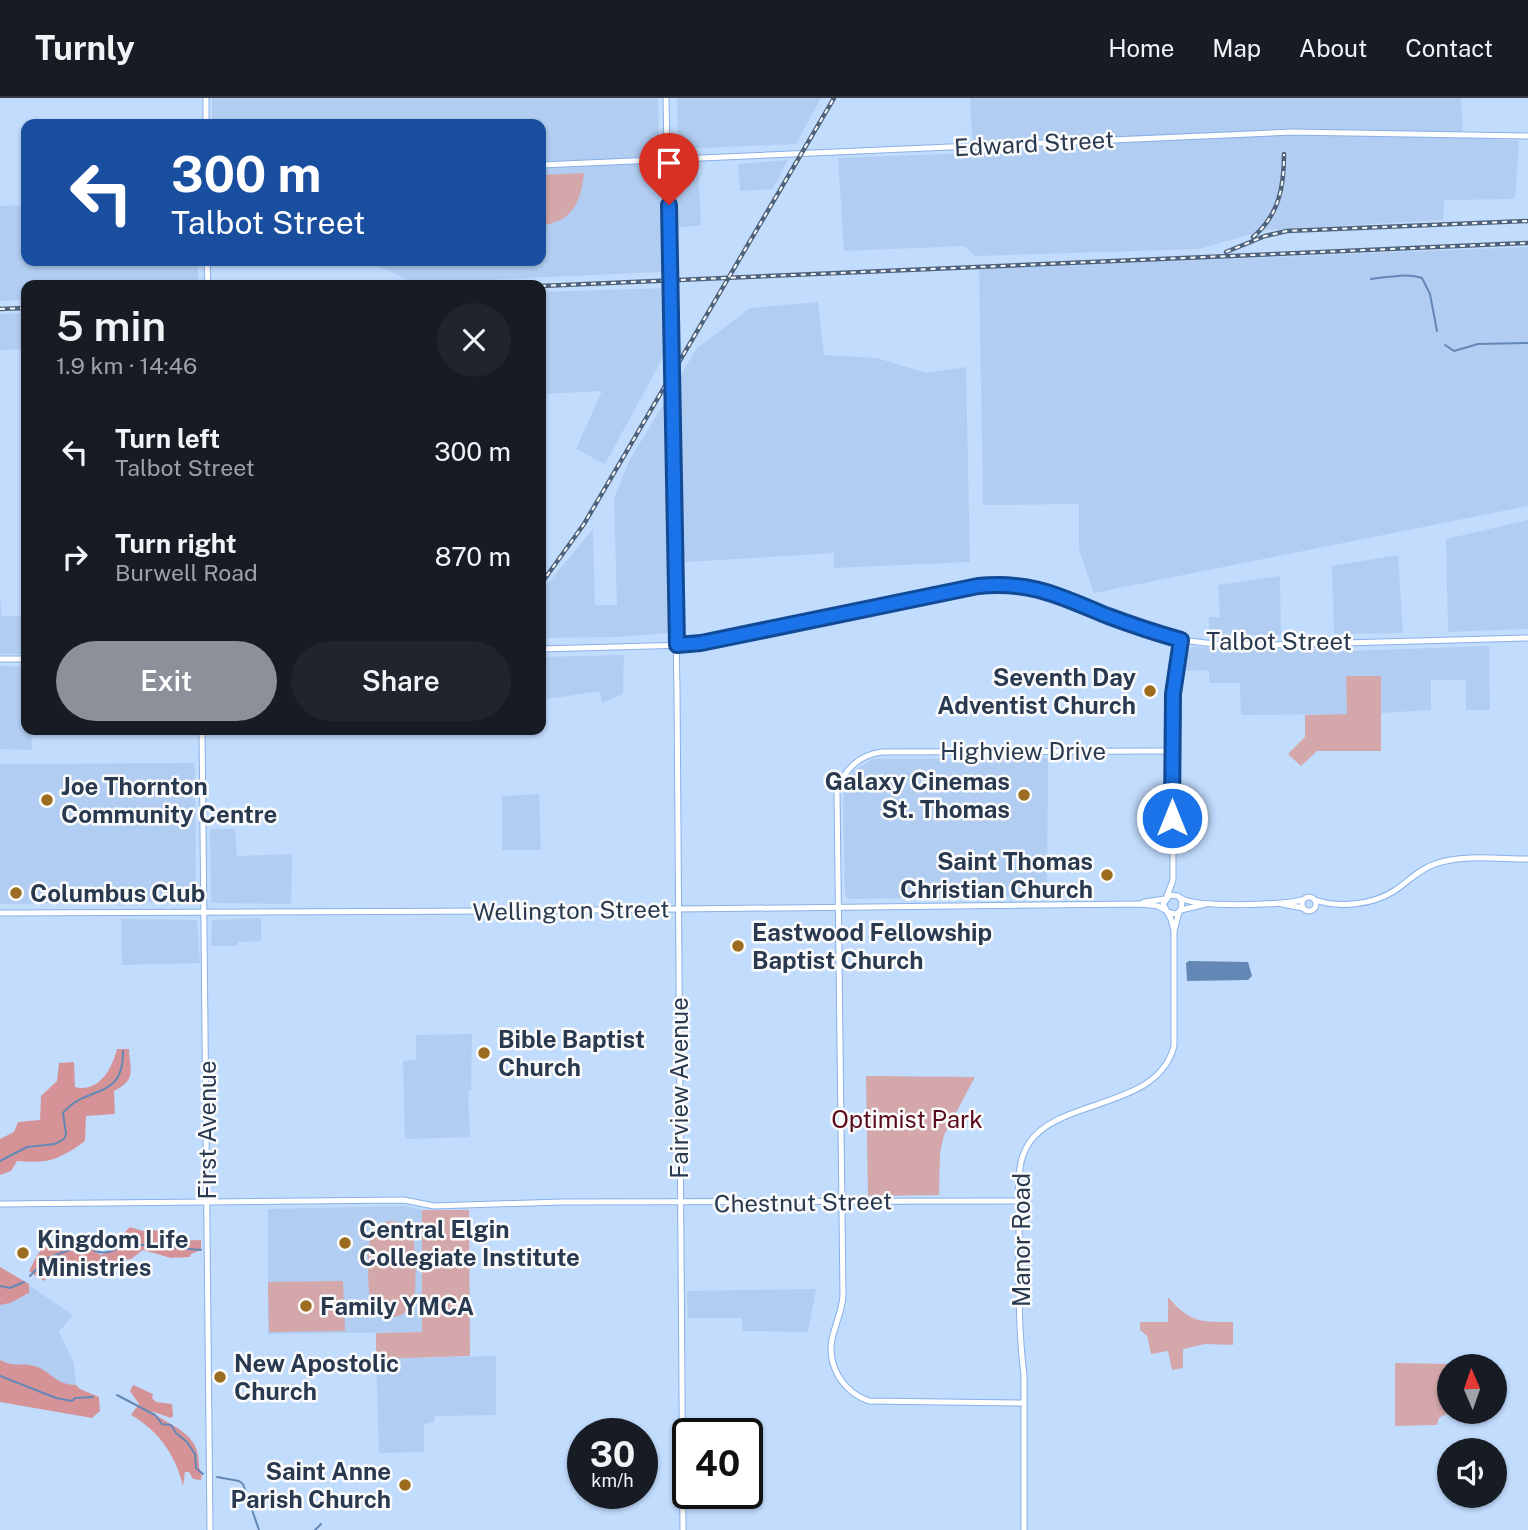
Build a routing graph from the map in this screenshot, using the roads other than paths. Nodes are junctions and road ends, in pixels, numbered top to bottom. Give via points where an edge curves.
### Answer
1 (206, 98) edge
2 (667, 98) edge
3 (206, 119) edge
4 (1528, 136) edge
5 (668, 159) junction
6 (546, 165) edge
7 (1528, 638) edge
8 (1181, 640) junction
9 (677, 645) junction
10 (546, 649) edge
11 (0, 659) edge
12 (21, 659) edge
13 (202, 735) edge
14 (1172, 751) junction
15 (1528, 859) edge
16 (1172, 880) junction
17 (1180, 897) junction
18 (1166, 898) junction
19 (1302, 900) junction
20 (1315, 900) junction
21 (1332, 903) junction
22 (1141, 904) junction
23 (1206, 904) junction
24 (1282, 904) junction
25 (837, 907) junction
26 (679, 908) junction
27 (1303, 908) junction
28 (1315, 908) junction
29 (204, 911) junction
30 (1166, 911) junction
31 (1180, 911) junction
32 (0, 913) edge
33 (1174, 931) junction
34 (1019, 1201) junction
35 (207, 1202) junction
36 (680, 1203) junction
37 (841, 1203) junction
38 (0, 1204) edge
39 (1024, 1403) junction
40 (210, 1530) edge
41 (683, 1530) edge
42 (1024, 1530) edge

1 - 3 street
2 - 5 street, Fairview Avenue
4 - 5 street, Edward Street via 1292,132
5 - 6 street, Edward Street
5 - 9 street, Fairview Avenue
7 - 8 street, Talbot Street via 1250,645
8 - 9 street, Talbot Street via 1026,586 978,586
8 - 14 street via 1173,694
9 - 10 street, Talbot Street
9 - 26 street, Fairview Avenue
11 - 12 street
13 - 29 street, First Avenue
14 - 16 street
14 - 25 street, Highview Drive via 887,752 865,757 845,772 837,792
15 - 21 street via 1444,861 1426,867 1378,899
16 - 17 street
16 - 18 street
17 - 18 street via 1172,894
17 - 23 street
17 - 31 street
18 - 22 street, Wellington Street
18 - 30 street
19 - 20 street
19 - 24 street
19 - 27 street
20 - 21 street
20 - 28 street
21 - 28 street
22 - 25 street, Wellington Street
22 - 30 street, Wellington Street
23 - 24 street
23 - 31 street
24 - 27 street
25 - 26 street, Wellington Street
25 - 37 street, Highview Drive
26 - 29 street, Wellington Street
26 - 36 street, Fairview Avenue
27 - 28 street
29 - 32 street, Wellington Street
29 - 35 street, First Avenue
30 - 31 street
30 - 33 street
31 - 33 street, Manor Road
33 - 34 street, Manor Road via 1174,1046 1169,1060 1146,1085 1038,1133 1021,1158
34 - 37 street, Chestnut Street
34 - 39 street, Manor Road
35 - 36 street, Chestnut Street via 404,1200 434,1206
35 - 38 street, Chestnut Street
35 - 40 street, First Avenue
36 - 37 street, Chestnut Street
36 - 41 street, Fairview Avenue
37 - 39 street, Highview Drive via 842,1300 831,1350 837,1374 847,1388 877,1402
39 - 42 street, Manor Road

